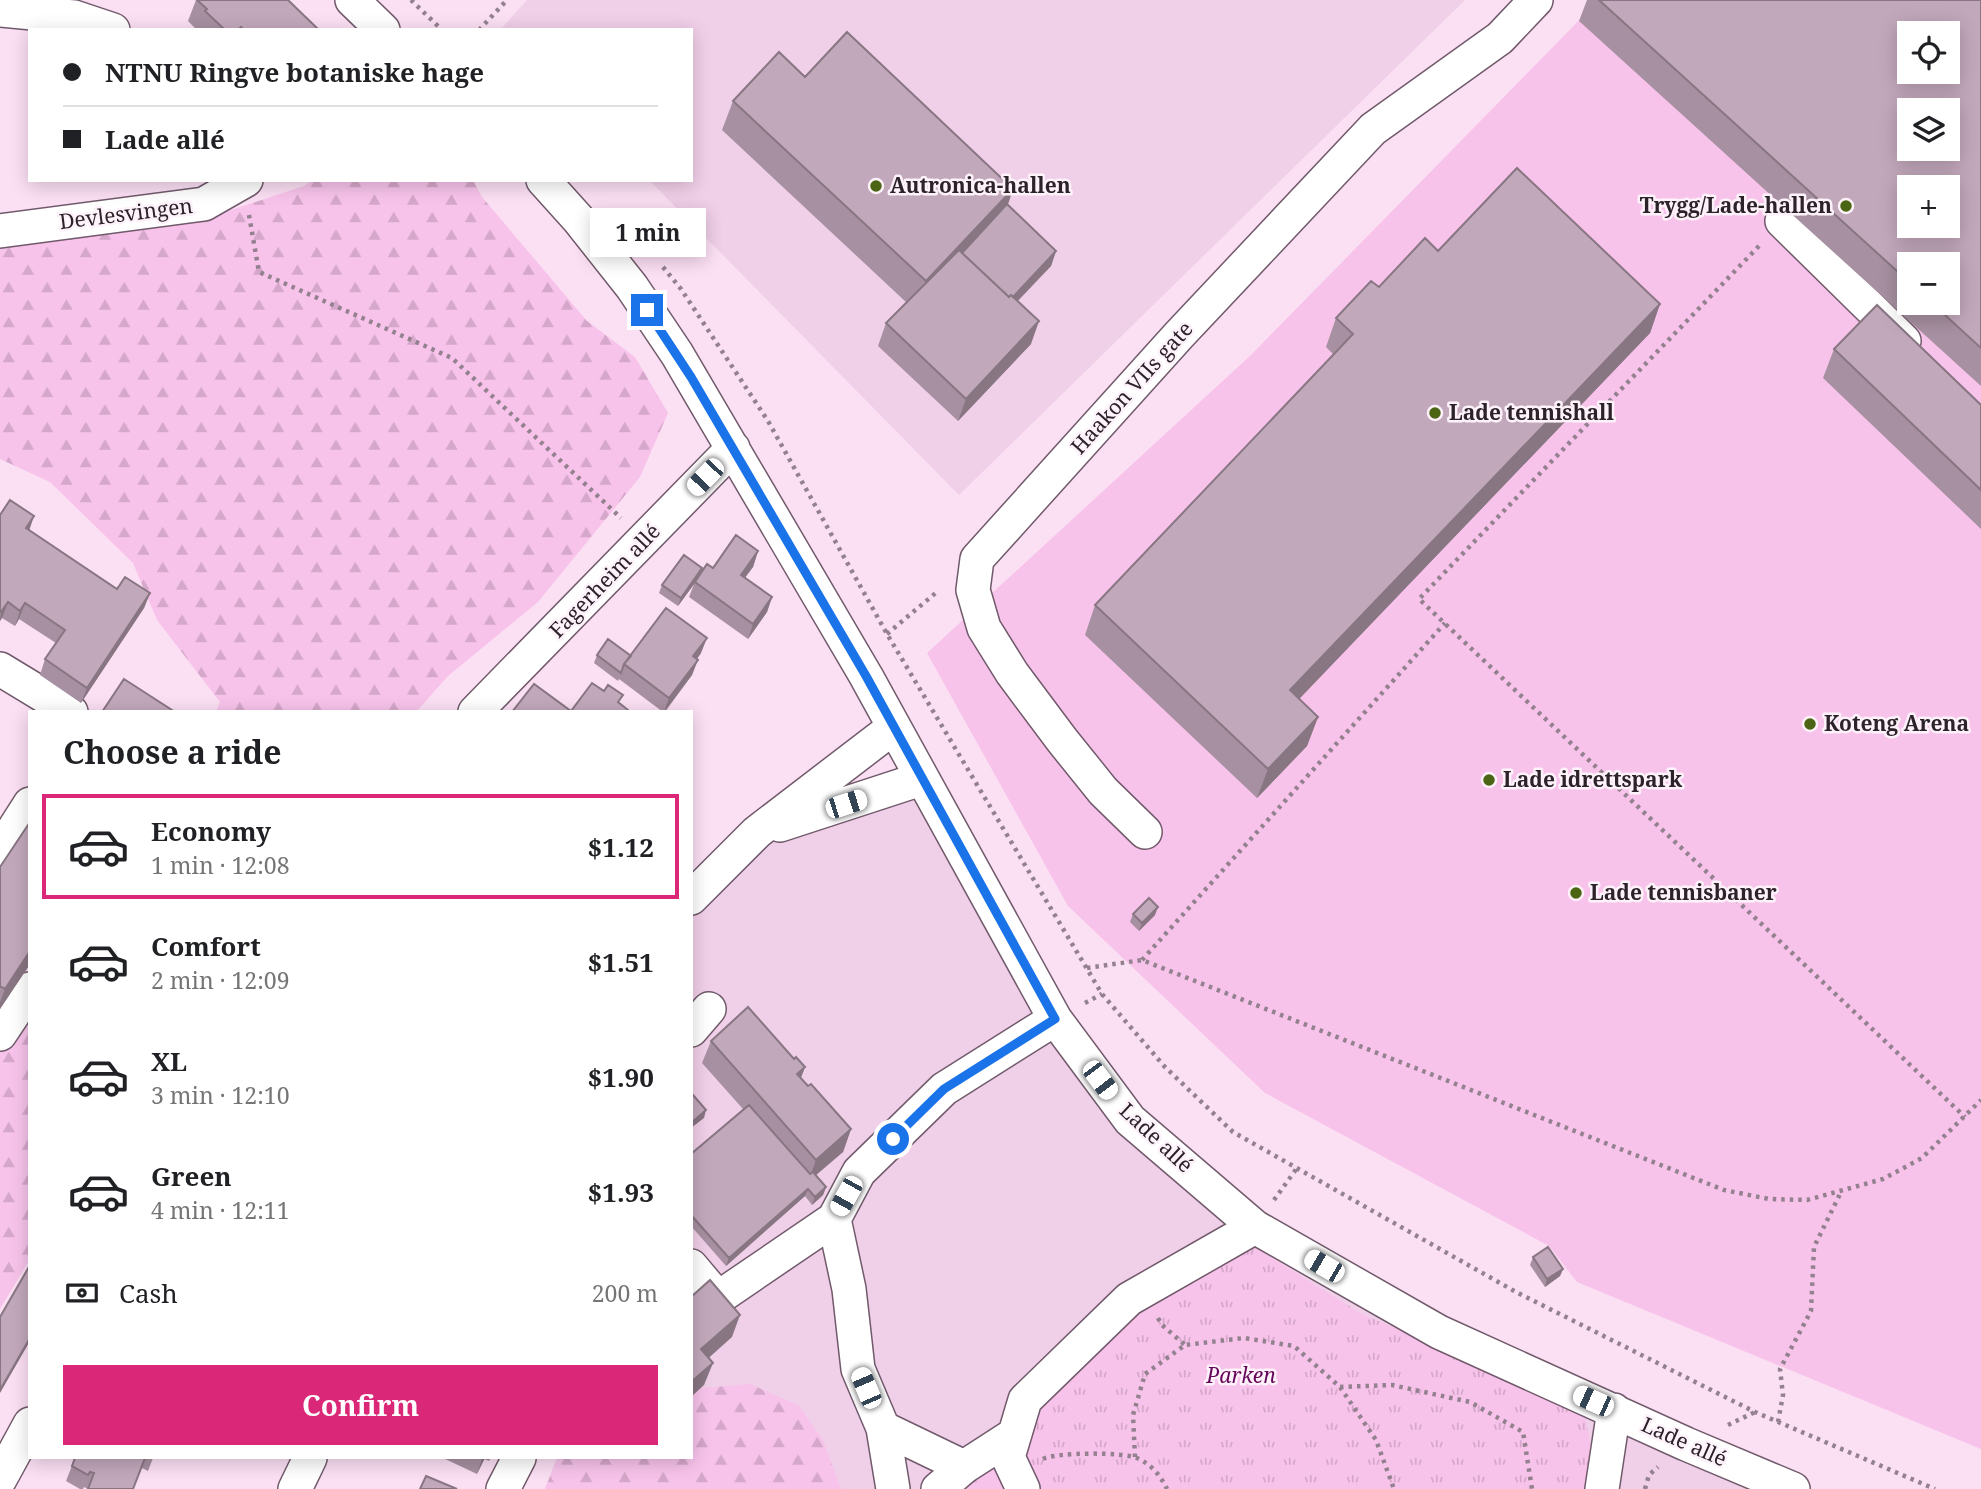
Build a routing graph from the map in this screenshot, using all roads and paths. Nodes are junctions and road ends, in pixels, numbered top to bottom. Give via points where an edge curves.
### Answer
1 (352, 0) edge
2 (411, 0) edge
3 (507, 0) edge
4 (1536, 0) edge
5 (0, 10) edge
6 (107, 28) edge
7 (381, 28) edge
8 (440, 28) edge
9 (481, 28) edge
10 (245, 182) edge
11 (545, 182) edge
12 (1783, 221) joint
13 (0, 231) edge
14 (656, 259) dead end
15 (1922, 358) edge
16 (733, 448) junction
17 (645, 540) junction
18 (977, 559) junction
19 (1445, 624) junction
20 (887, 634) junction
21 (0, 669) edge
22 (68, 710) edge
23 (477, 710) edge
24 (894, 727) junction
25 (921, 779) junction
26 (28, 807) edge
27 (757, 832) junction
28 (1145, 832) dead end
29 (0, 851) edge
30 (693, 896) edge
31 (1142, 960) junction
32 (1087, 968) junction
33 (28, 992) edge
34 (1055, 1019) junction
35 (0, 1034) edge
36 (1981, 1100) edge
37 (1965, 1117) junction
38 (1841, 1192) junction
39 (834, 1219) junction
40 (1255, 1227) junction
41 (693, 1268) edge
42 (1340, 1387) junction
43 (1614, 1410) junction
44 (1777, 1422) junction
45 (28, 1428) edge
46 (883, 1428) junction
47 (1015, 1434) junction
48 (1135, 1457) junction
49 (310, 1459) edge
50 (518, 1459) edge
51 (964, 1467) junction
52 (1649, 1475) dead end
53 (0, 1479) edge
54 (1019, 1482) edge
55 (296, 1489) edge
56 (503, 1489) edge
57 (893, 1489) edge
58 (938, 1489) edge
59 (1167, 1489) edge
60 (1394, 1489) edge
61 (1532, 1489) edge
62 (1602, 1489) edge
63 (1645, 1489) edge
64 (1793, 1489) edge
65 (1935, 1489) edge

1 - 7 street
2 - 8 path
3 - 9 path
4 - 18 street, Haakon VIIs gate via 1500,38 1373,129
5 - 6 street via 74,17
10 - 13 street, Devlesvingen via 204,204
10 - 17 path via 259,272 452,358
11 - 16 street, Lade allé via 632,287
12 - 15 street
12 - 19 path via 1419,599
14 - 20 path via 681,289 768,421
16 - 17 street, Fagerheim allé
16 - 24 street, Lade allé
17 - 23 street, Fagerheim allé
18 - 20 path
18 - 28 street via 973,590 984,628 1062,740 1103,791
19 - 31 path
19 - 37 path
20 - 32 path
21 - 22 street
24 - 25 street, Lade allé
24 - 27 street
25 - 27 street
25 - 34 street, Lade allé
26 - 29 street
27 - 30 street
31 - 32 path
31 - 38 path via 1724,1190 1769,1199 1807,1200
32 - 44 path via 1102,993 1165,1067 1233,1132 1516,1292
33 - 35 street
34 - 39 street via 944,1089 859,1172
34 - 40 street, Lade allé via 1130,1120
36 - 37 path
37 - 38 path via 1922,1158 1883,1179
38 - 44 path via 1814,1247 1811,1311 1780,1369 1783,1395
39 - 41 street via 718,1298
39 - 46 street via 849,1289 858,1369
40 - 43 street, Lade allé via 1439,1332
40 - 47 street via 1129,1299 1025,1400
42 - 48 path via 1294,1346 1244,1338 1185,1345 1145,1374 1133,1415
42 - 60 path via 1376,1440
42 - 61 path via 1392,1385 1470,1402 1523,1432
43 - 62 street, Lade allé
43 - 64 street, Lade allé
44 - 65 path
45 - 53 street
46 - 51 street
46 - 57 street
47 - 51 street
47 - 54 street via 1008,1457
48 - 54 path via 1050,1455
48 - 59 path via 1159,1473
49 - 55 street
50 - 56 street
51 - 58 street
52 - 63 path

